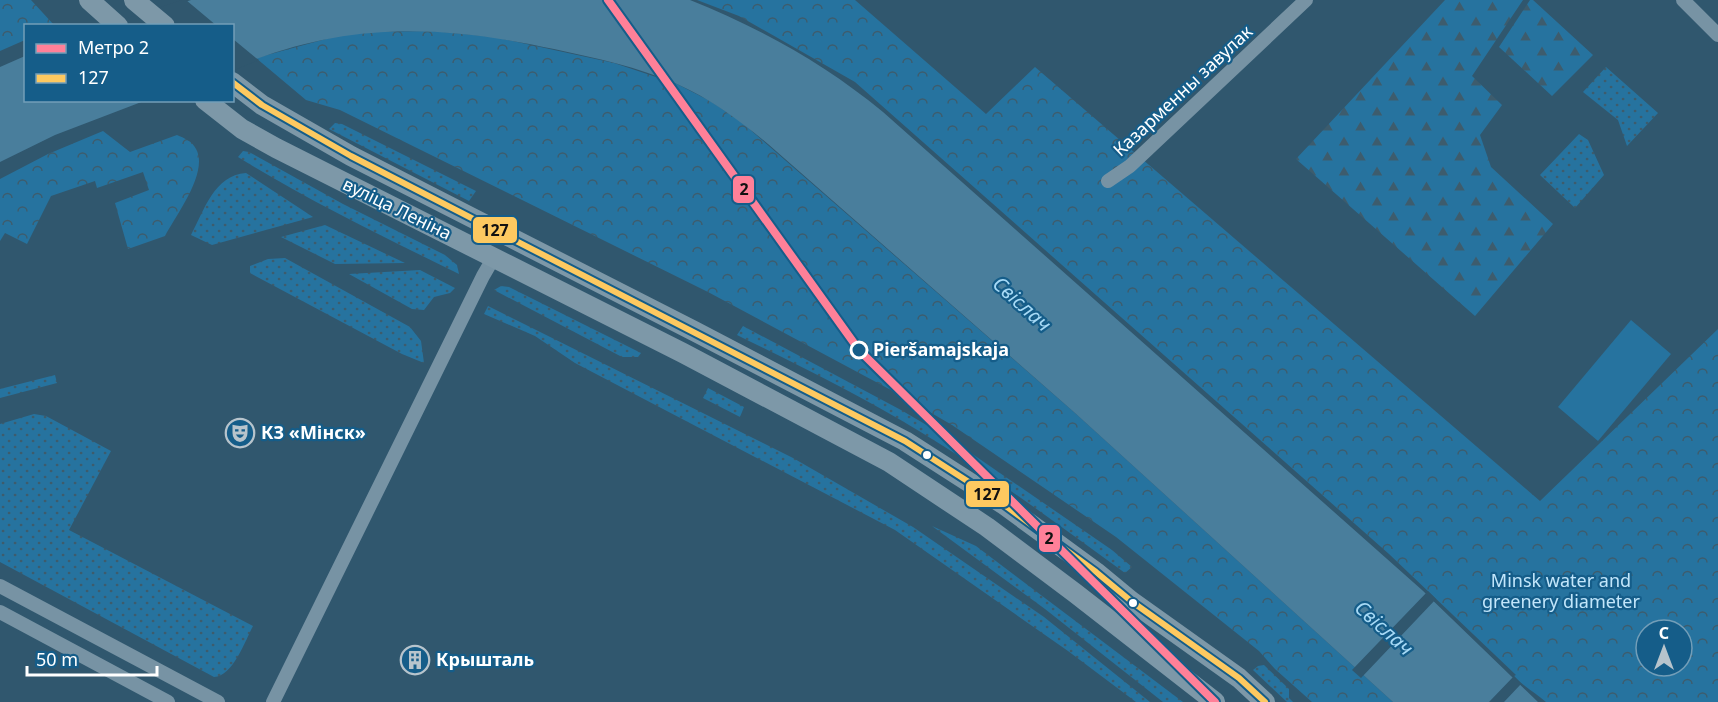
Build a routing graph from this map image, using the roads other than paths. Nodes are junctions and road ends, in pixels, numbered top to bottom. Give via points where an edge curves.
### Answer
1 (89, 0) edge
2 (134, 0) edge
3 (1306, 0) edge
4 (1683, 0) edge
5 (116, 24) edge
6 (163, 24) edge
7 (1718, 35) edge
8 (240, 87) edge
9 (208, 103) edge
10 (242, 129) junction
11 (400, 181) junction
12 (1108, 181) dead end
13 (494, 257) junction
14 (694, 331) junction
15 (682, 353) junction
16 (0, 586) edge
17 (0, 612) edge
18 (168, 702) edge
19 (218, 702) edge
20 (273, 702) edge
21 (1215, 702) edge
22 (1265, 702) edge

1 - 5 main road
2 - 6 main road
3 - 12 street, Казарменны завулак via 1130,166
4 - 7 street
8 - 11 main road, вуліца Леніна via 293,124
9 - 10 main road, вуліца Леніна
10 - 11 main road, вуліца Леніна via 252,116 259,115 370,178
10 - 13 main road, вуліца Леніна
11 - 14 main road, вуліца Леніна
13 - 15 main road, вуліца Леніна
13 - 20 street
14 - 15 main road via 698,346 693,352
14 - 22 main road, вуліца Леніна via 905,441 993,498 1239,678
15 - 21 main road, вуліца Леніна via 889,462 987,527
16 - 19 street
17 - 18 street

